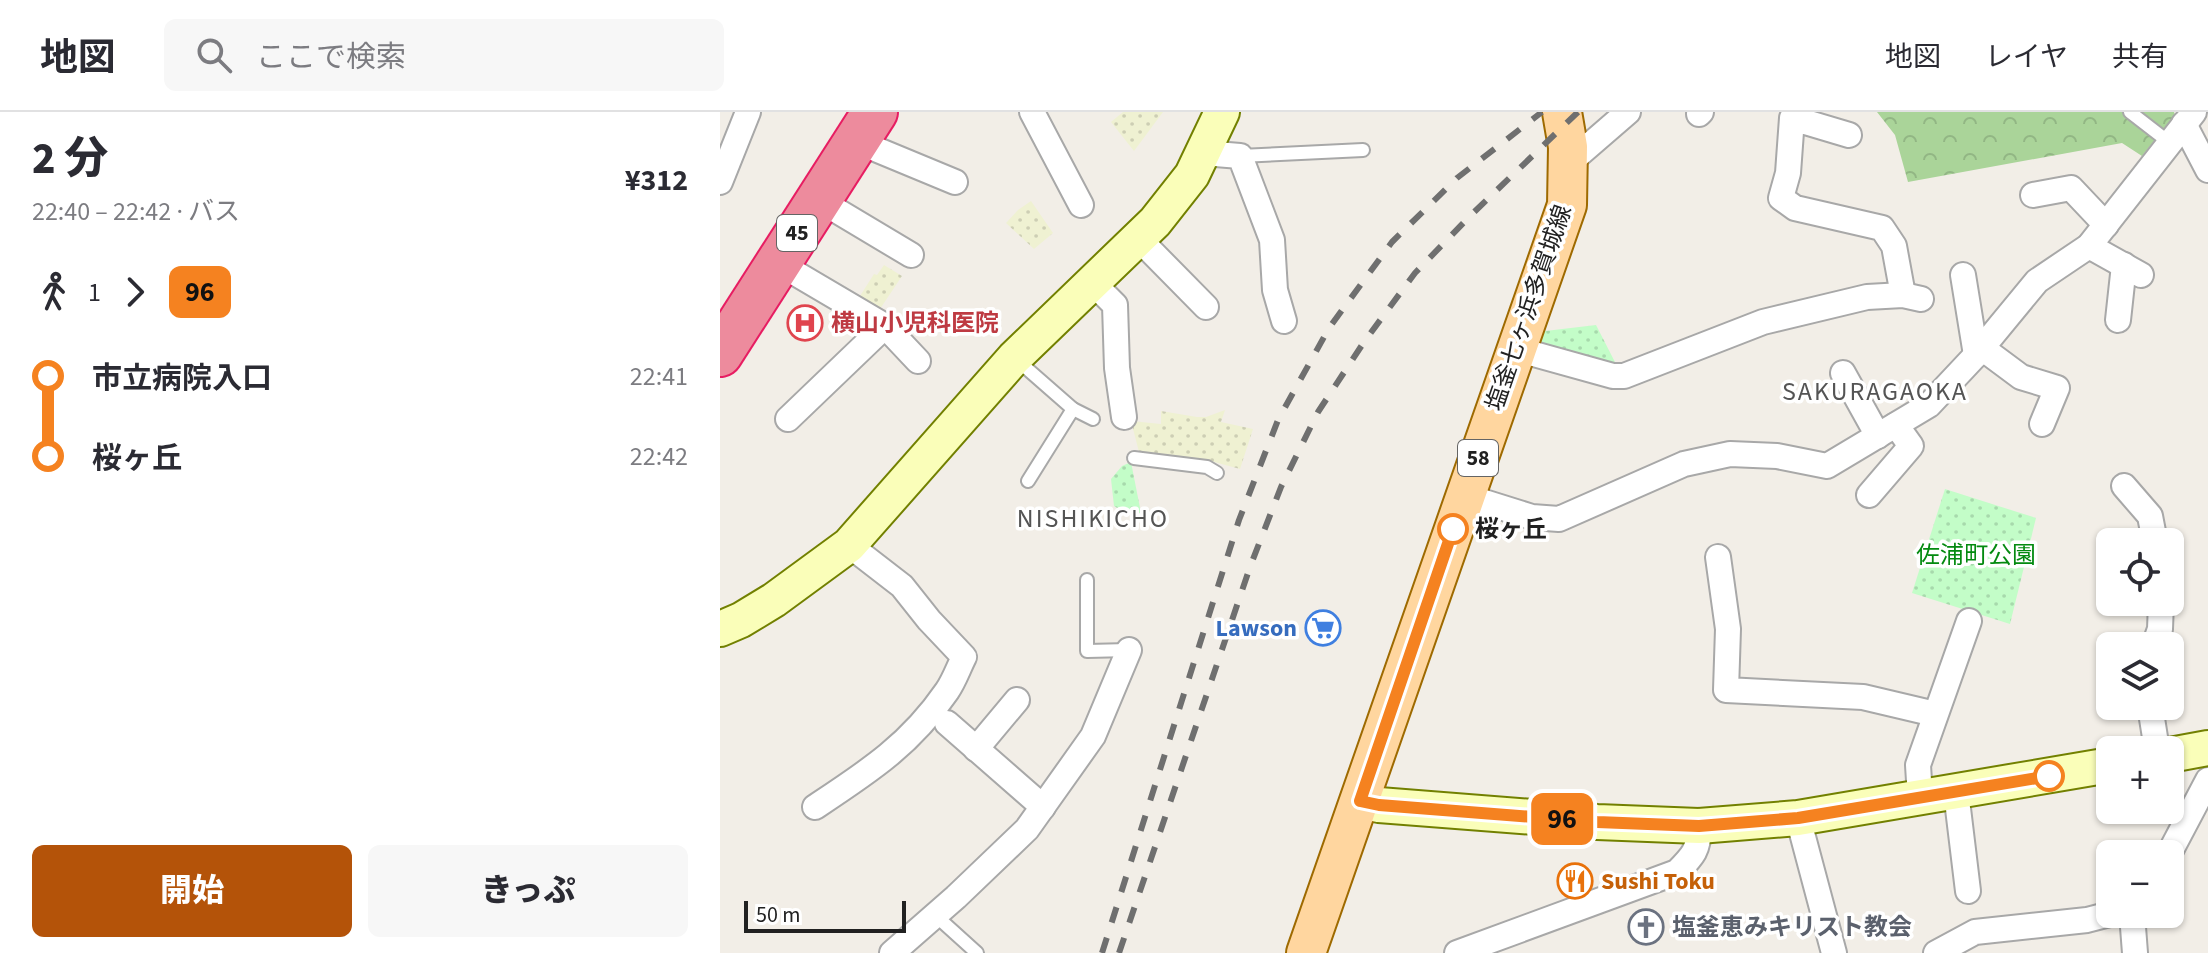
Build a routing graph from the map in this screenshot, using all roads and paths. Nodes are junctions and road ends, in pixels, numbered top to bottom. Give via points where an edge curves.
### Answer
1 (1032, 112) edge
2 (1222, 112) edge
3 (1562, 112) edge
4 (1628, 112) edge
5 (2130, 112) edge
6 (736, 121) edge
7 (865, 126) edge
8 (2183, 126) edge
9 (1849, 135) dead end
10 (1363, 150) dead end
11 (1203, 153) junction
12 (1240, 156) junction
13 (1569, 163) junction
14 (2208, 170) edge
15 (720, 182) edge
16 (955, 182) dead end
17 (2033, 195) dead end
18 (819, 200) junction
19 (1081, 205) dead end
20 (2106, 225) junction
21 (1138, 238) junction
22 (2089, 246) junction
23 (911, 255) dead end
24 (778, 263) junction
25 (1963, 275) dead end
26 (1092, 282) junction
27 (1206, 307) dead end
28 (2118, 320) dead end
29 (1284, 321) dead end
30 (885, 326) junction
31 (1516, 349) junction
32 (1979, 352) junction
33 (720, 354) edge
34 (1014, 358) junction
35 (918, 361) dead end
36 (1843, 373) dead end
37 (1073, 409) junction
38 (1124, 417) dead end
39 (788, 419) dead end
40 (1093, 419) dead end
41 (2042, 424) dead end
42 (1887, 430) junction
43 (1134, 458) dead end
44 (1217, 473) dead end
45 (1028, 481) dead end
46 (2124, 486) dead end
47 (1869, 495) dead end
48 (1465, 496) junction
49 (2152, 528) edge
50 (849, 545) junction
51 (1718, 557) dead end
52 (1087, 580) dead end
53 (1969, 621) dead end
54 (720, 629) edge
55 (1129, 650) joint
56 (1017, 700) dead end
57 (1935, 714) junction
58 (947, 723) dead end
59 (2208, 748) edge
60 (976, 749) junction
61 (2184, 752) edge
62 (2096, 767) edge
63 (2208, 780) edge
64 (1956, 792) junction
65 (1920, 797) junction
66 (1360, 801) junction
67 (815, 807) dead end
68 (1043, 807) junction
69 (1798, 818) junction
70 (1699, 826) junction
71 (2176, 840) edge
72 (1968, 891) dead end
73 (935, 915) junction
74 (2096, 918) edge
75 (2133, 928) edge
76 (892, 953) edge
77 (977, 953) edge
78 (1306, 953) edge
79 (1457, 953) edge
80 (1834, 953) edge
81 (1936, 953) edge
82 (2135, 953) edge

1 - 19 street
2 - 11 street
3 - 13 main road, 塩釜七ヶ浜多賀城線 / 58
4 - 13 street
5 - 8 lane
6 - 15 street
7 - 16 street
7 - 18 highway, 45
8 - 14 street
8 - 20 street
9 - 31 street via 1792,118 1781,198 1795,208 1882,228 1912,297 1867,297 1763,322 1624,376
10 - 12 lane
11 - 12 street
11 - 21 street via 1192,175
12 - 29 street via 1272,240 1275,290
13 - 31 main road, 塩釜七ヶ浜多賀城線 / 58 via 1567,205
17 - 20 street via 2071,188
18 - 23 street
18 - 24 highway, 45
20 - 22 street
21 - 26 street
21 - 27 street
22 - 28 street via 2132,270
22 - 32 street via 2037,281
24 - 30 street
24 - 33 highway, 45
25 - 32 street
26 - 34 street
26 - 38 street via 1115,305
30 - 35 street
30 - 39 street
31 - 48 main road, 塩釜七ヶ浜多賀城線 / 58
32 - 41 street via 2021,377 2057,388
32 - 42 street via 1929,405
34 - 37 lane
34 - 50 street
36 - 42 street
37 - 40 lane
37 - 45 lane
42 - 47 street via 1911,446
42 - 48 street via 1827,466 1730,454 1684,464 1559,519 1532,517
43 - 44 lane via 1207,467
46 - 49 street via 2150,516
48 - 66 main road, 塩釜七ヶ浜多賀城線 / 58
50 - 54 street via 774,600
50 - 67 street via 902,586 964,657 948,689 914,734
51 - 57 street via 1728,629 1726,690 1863,697
52 - 55 lane via 1087,651
53 - 57 street
55 - 68 street via 1093,736
56 - 60 street
57 - 65 street via 1918,765
58 - 60 street
59 - 61 street
60 - 68 street
62 - 64 street
63 - 71 street
64 - 65 street
64 - 72 street
65 - 69 street
66 - 70 street
66 - 78 main road, 塩釜七ヶ浜多賀城線 / 58
68 - 73 street via 1027,829
69 - 70 street
69 - 80 street
70 - 79 street via 1693,857 1677,872
73 - 76 street
73 - 77 lane
74 - 81 street via 1975,932
75 - 82 street

